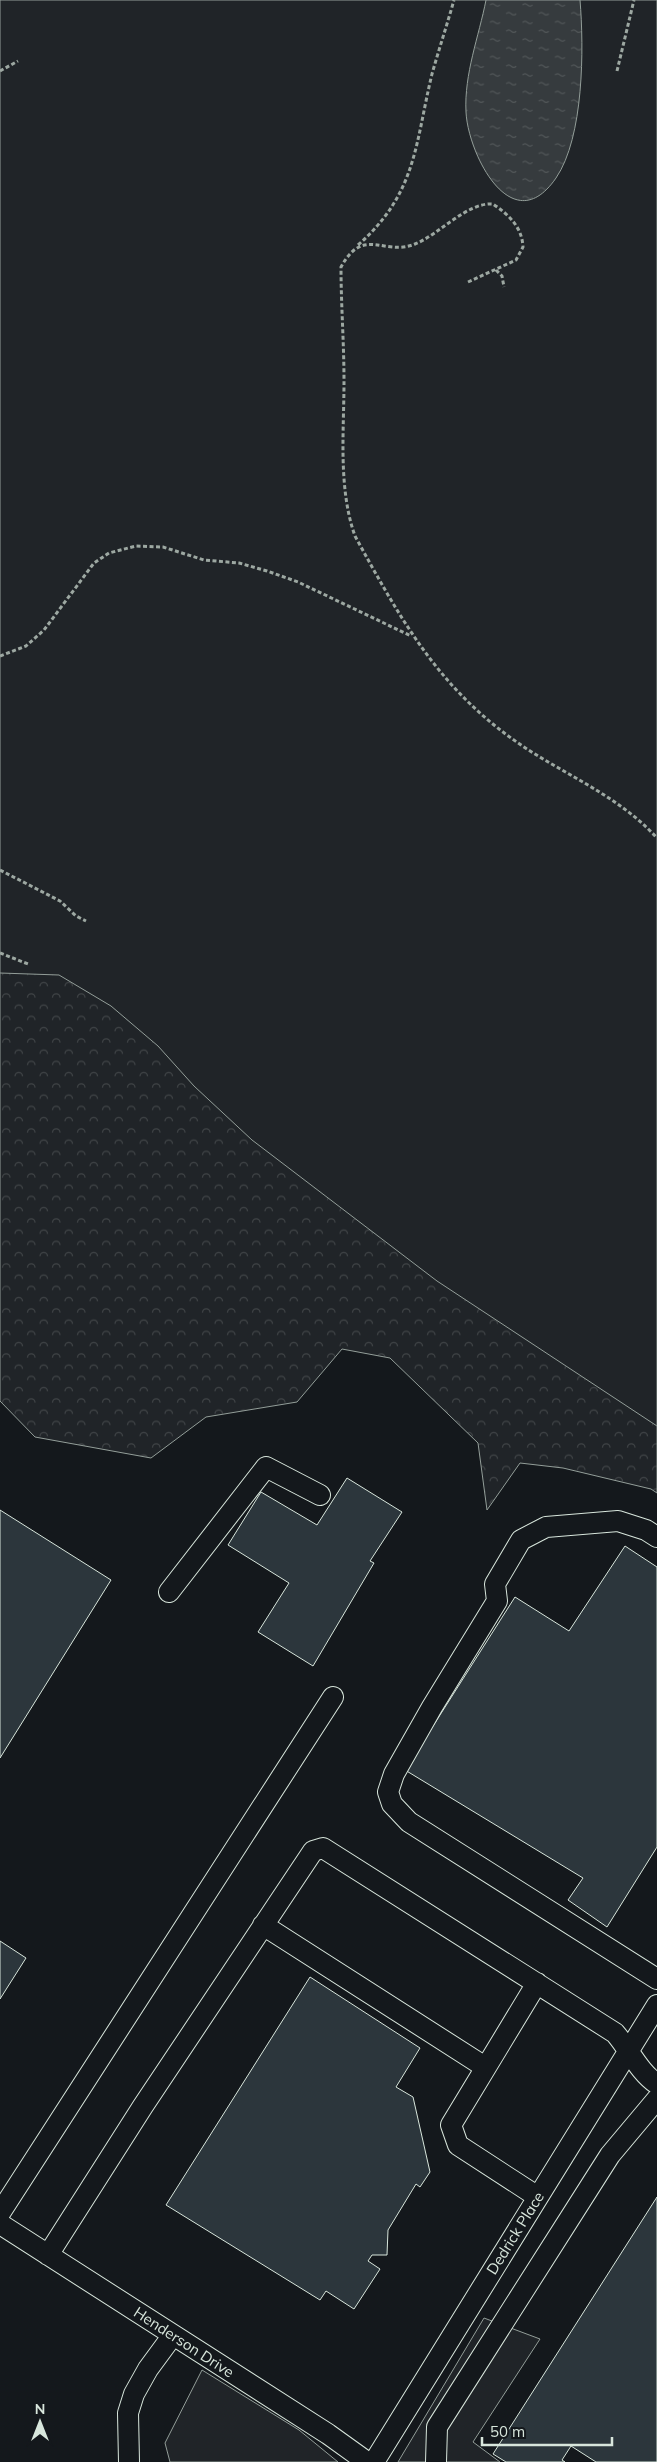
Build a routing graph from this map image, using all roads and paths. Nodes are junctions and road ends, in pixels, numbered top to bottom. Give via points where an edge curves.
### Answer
1 (454, 0) edge
2 (634, 0) edge
3 (18, 61) dead end
4 (0, 71) edge
5 (617, 71) dead end
6 (356, 248) junction
7 (496, 270) junction
8 (468, 282) dead end
9 (504, 287) dead end
10 (411, 636) junction
11 (0, 656) edge
12 (657, 838) edge
13 (0, 870) edge
14 (86, 921) dead end
15 (0, 953) edge
16 (28, 964) dead end
17 (320, 1495) dead end
18 (657, 1537) edge
19 (169, 1592) dead end
20 (333, 1697) dead end
21 (263, 1925) junction
22 (657, 1979) edge
23 (537, 1983) junction
24 (657, 2005) edge
25 (629, 2049) junction
26 (485, 2067) junction
27 (657, 2084) edge
28 (657, 2099) edge
29 (538, 2197) junction
30 (0, 2213) edge
31 (0, 2224) edge
32 (48, 2255) junction
33 (173, 2335) junction
34 (129, 2462) edge
35 (367, 2462) edge
36 (374, 2462) edge
37 (436, 2462) edge

1 - 6 path via 432,73 406,183 378,228
2 - 5 path
3 - 4 path
6 - 7 path via 374,243 406,247 435,234 479,204 493,204 512,219 523,247 516,260
6 - 10 path via 341,267 348,511 355,536
7 - 8 path
7 - 9 path via 502,276
10 - 11 path via 298,582 267,571 239,563 204,560 164,547 136,546 109,553 94,563 44,630 26,646
10 - 12 path via 451,686 482,716 539,757 620,805
13 - 14 path via 60,901 70,912
15 - 16 path
17 - 19 street via 266,1467
18 - 22 street via 618,1521 546,1527 521,1540 495,1584 497,1600 432,1707 394,1774 388,1792 392,1804 409,1822
20 - 30 street
21 - 23 street via 313,1851 323,1848
21 - 26 street
21 - 32 street
23 - 25 street via 615,2032
23 - 26 street
24 - 25 street, Dedrick Place
25 - 27 street via 646,2077
25 - 29 street, Dedrick Place
26 - 29 street via 454,2118 451,2125 454,2136 458,2144 475,2158
28 - 37 street via 610,2155 438,2427
29 - 36 street, Dedrick Place
31 - 32 street, Henderson Drive
32 - 33 street, Henderson Drive
33 - 34 street via 134,2394 128,2412
33 - 35 street, Henderson Drive

